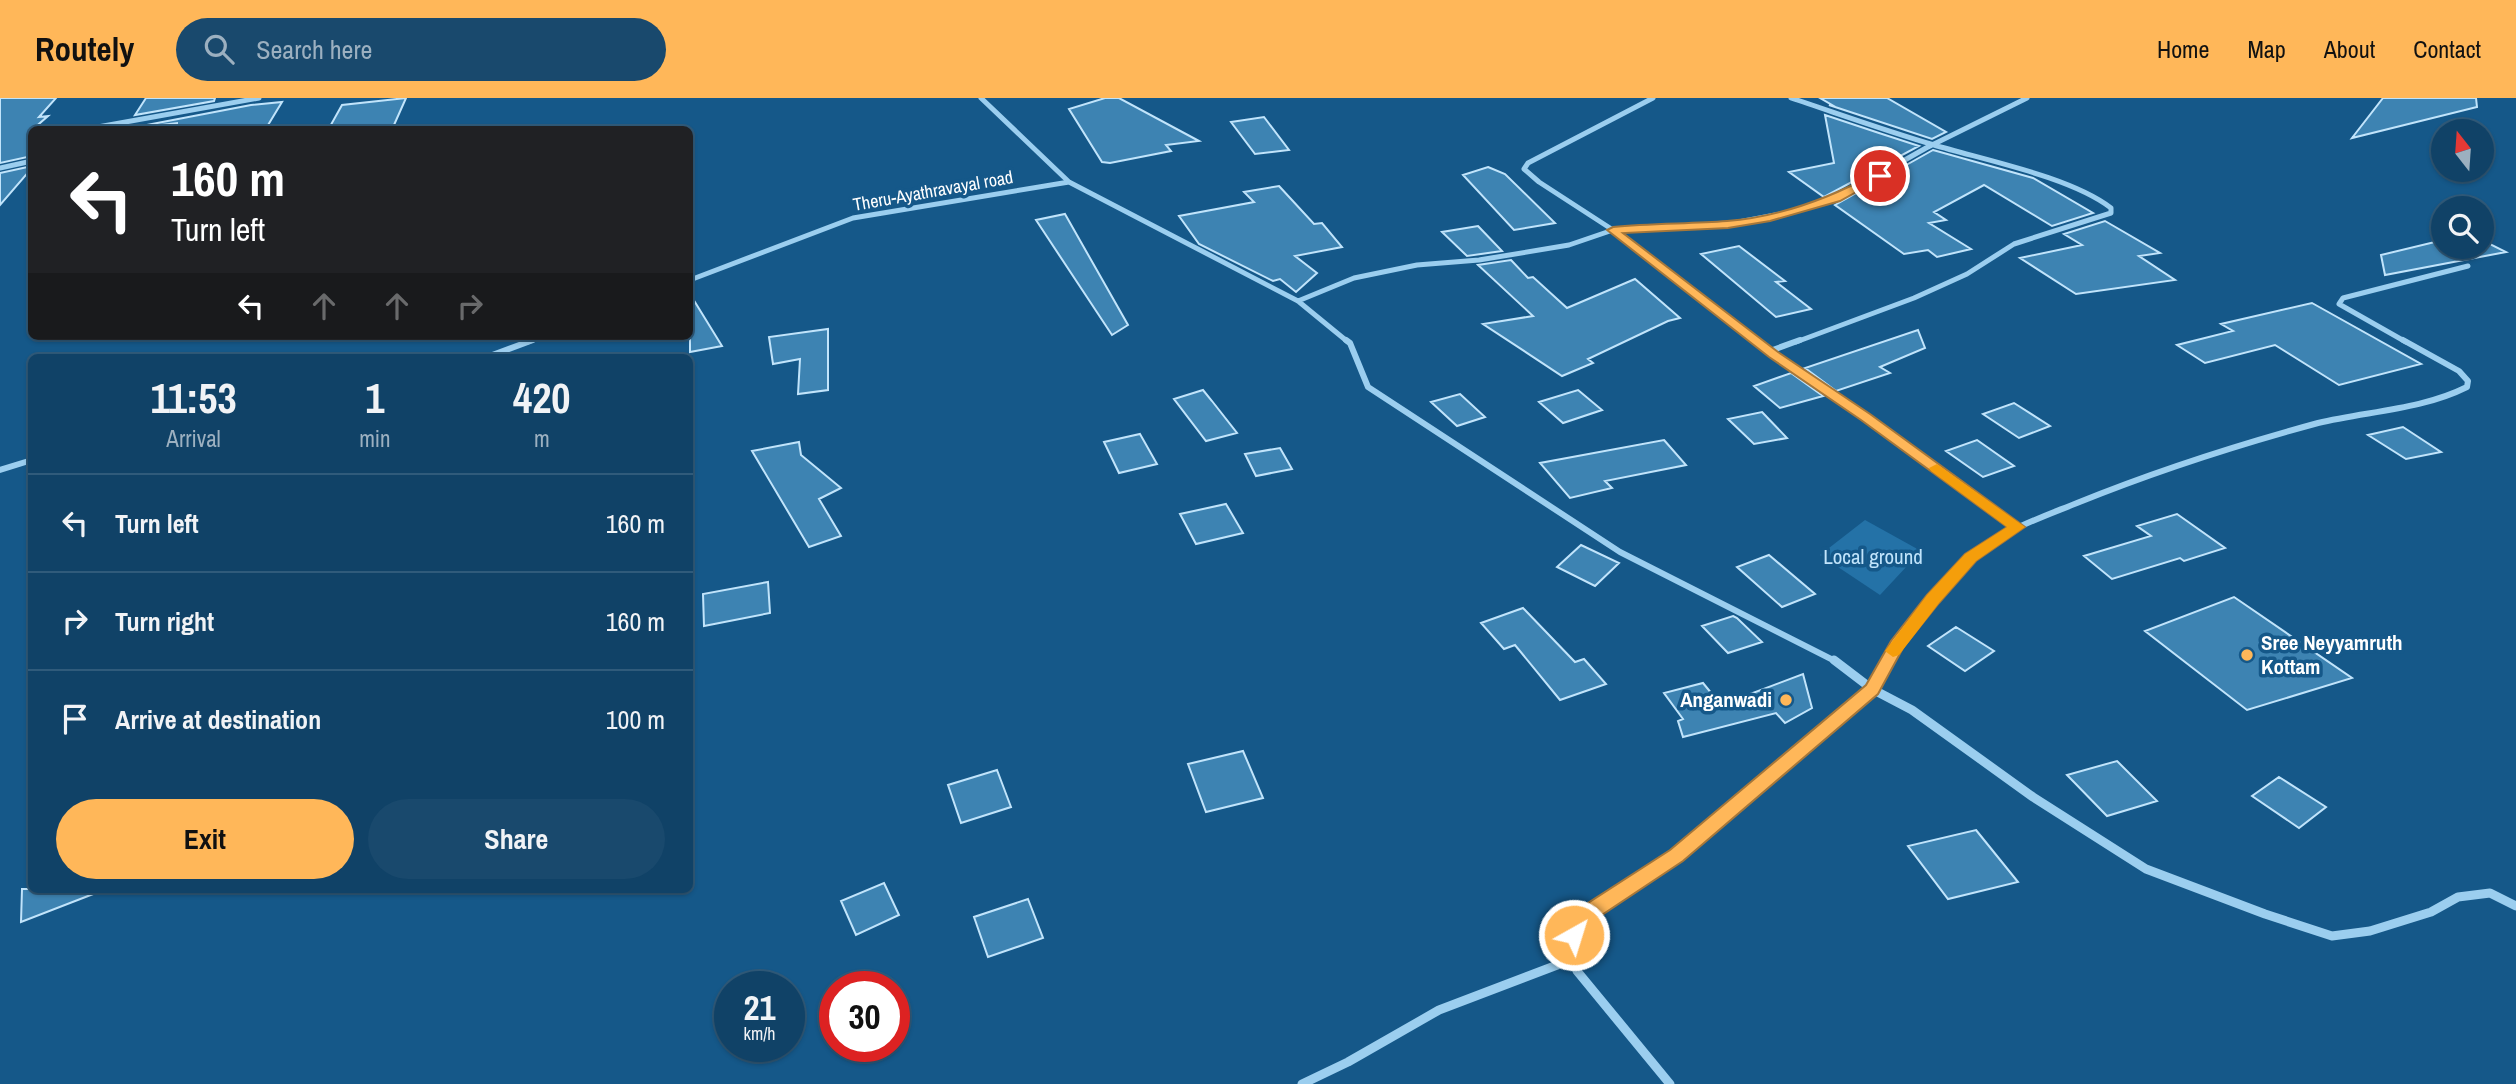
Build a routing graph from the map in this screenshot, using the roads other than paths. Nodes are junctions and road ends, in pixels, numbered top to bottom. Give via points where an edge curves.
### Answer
1 (259, 98) edge
2 (981, 98) edge
3 (1653, 98) edge
4 (1790, 98) edge
5 (2027, 98) edge
6 (103, 126) edge
7 (1933, 145) junction
8 (28, 162) edge
9 (0, 168) edge
10 (1069, 182) junction
11 (1613, 230) junction
12 (2468, 266) dead end
13 (693, 279) edge
14 (1298, 301) junction
15 (532, 340) edge
16 (1769, 351) junction
17 (496, 354) edge
18 (28, 461) edge
19 (0, 470) edge
20 (2017, 527) junction
21 (1872, 689) junction
22 (2516, 906) edge
23 (1573, 959) junction
24 (1301, 1084) edge
25 (1670, 1084) edge

1 - 6 street
2 - 10 street, Theru-Ayathravayal road
3 - 11 street via 1524,169
4 - 7 street
5 - 7 street
7 - 11 street via 1836,199 1796,211 1728,224
7 - 16 street via 2075,189 2102,201 2111,213 2014,244 1967,274 1914,298
8 - 9 street
10 - 13 street, Theru-Ayathravayal road via 853,218
10 - 14 street
11 - 14 street via 1569,245 1354,278
11 - 16 street
12 - 20 street via 2343,298 2340,304 2459,371 2468,381 2467,387 2419,404 2320,423 2148,474
14 - 21 street via 1350,343 1368,387 1620,552 1834,660
15 - 17 street
16 - 20 street
18 - 19 street
20 - 21 street via 1970,558 1933,599 1897,645
21 - 22 street via 1912,710 2033,797 2146,869 2265,915 2332,936 2370,931 2431,912 2458,897 2490,893
21 - 23 street via 1677,855 1578,920 1569,950
23 - 24 street via 1439,1010
23 - 25 street via 1577,971

